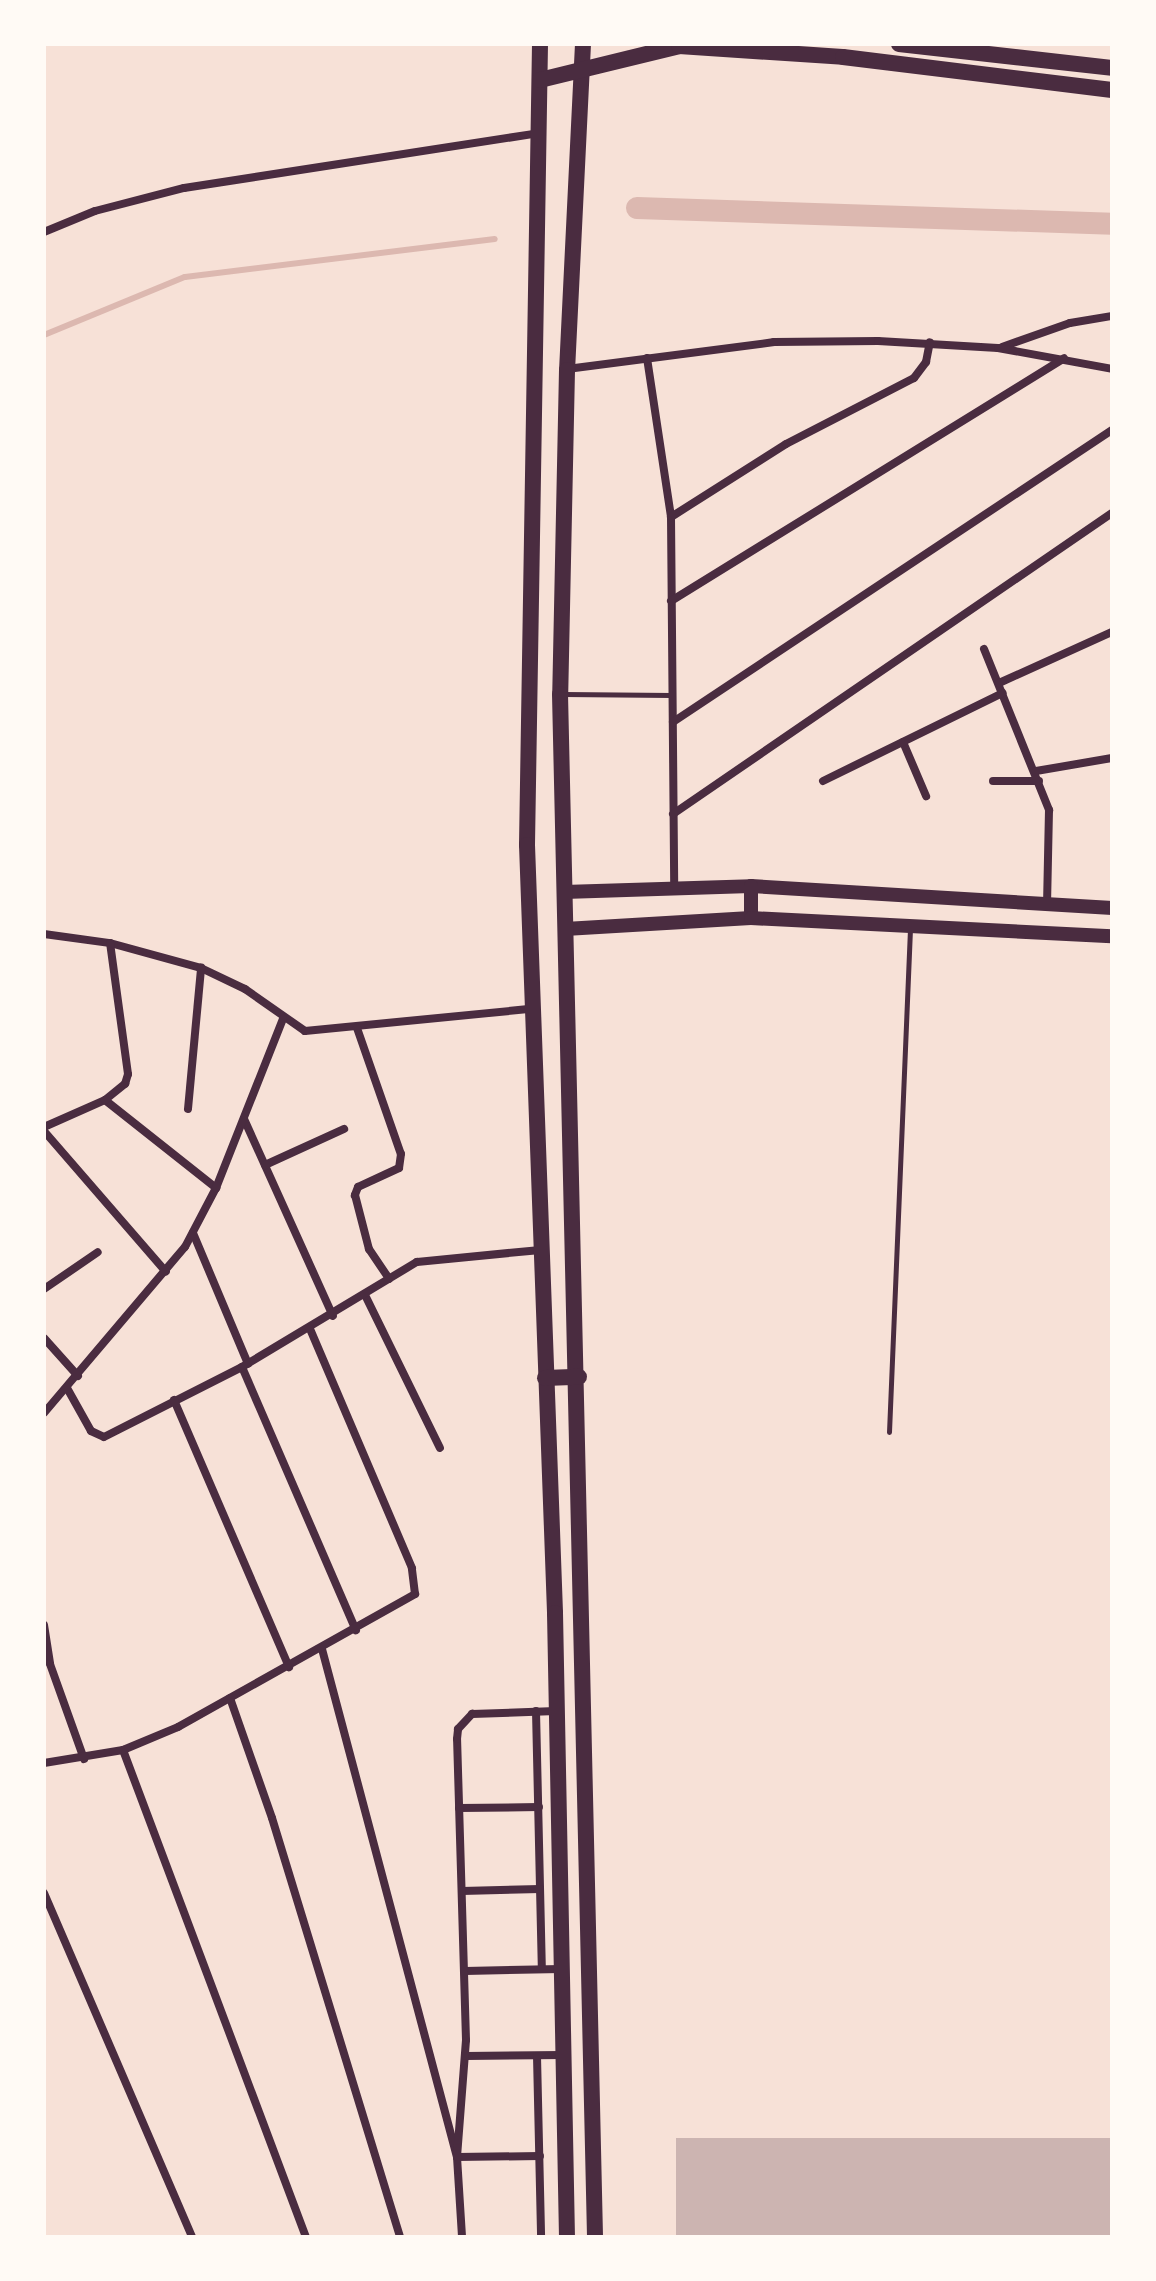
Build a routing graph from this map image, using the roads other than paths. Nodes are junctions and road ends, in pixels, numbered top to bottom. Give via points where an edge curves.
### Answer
1 (540, 44) edge
2 (583, 44) edge
3 (899, 44) edge
4 (1112, 68) edge
5 (582, 73) junction
6 (540, 80) junction
7 (1112, 90) edge
8 (539, 133) junction
9 (44, 232) edge
10 (1112, 316) edge
11 (930, 342) junction
12 (998, 348) junction
13 (647, 358) junction
14 (1064, 358) junction
15 (1112, 369) edge
16 (567, 370) junction
17 (1112, 430) edge
18 (1112, 513) edge
19 (671, 517) junction
20 (671, 601) junction
21 (1112, 632) edge
22 (984, 649) dead end
23 (999, 683) junction
24 (1003, 693) junction
25 (560, 694) junction
26 (671, 695) junction
27 (673, 722) junction
28 (903, 742) junction
29 (1112, 758) edge
30 (1038, 776) junction
31 (823, 781) dead end
32 (993, 781) dead end
33 (926, 796) dead end
34 (673, 814) junction
35 (751, 886) junction
36 (674, 887) junction
37 (564, 892) junction
38 (911, 894) junction
39 (1047, 903) junction
40 (1112, 908) edge
41 (751, 918) junction
42 (910, 923) junction
43 (565, 929) junction
44 (44, 934) edge
45 (1112, 936) edge
46 (110, 943) junction
47 (201, 968) junction
48 (531, 1009) junction
49 (283, 1019) junction
50 (357, 1028) junction
51 (105, 1100) junction
52 (188, 1109) dead end
53 (244, 1119) junction
54 (44, 1129) edge
55 (344, 1129) dead end
56 (265, 1165) junction
57 (216, 1188) junction
58 (193, 1233) junction
59 (540, 1250) junction
60 (98, 1252) dead end
61 (166, 1272) junction
62 (389, 1279) junction
63 (44, 1289) edge
64 (366, 1297) junction
65 (333, 1316) junction
66 (310, 1329) junction
67 (44, 1338) edge
68 (245, 1365) junction
69 (78, 1376) junction
70 (579, 1377) junction
71 (545, 1378) junction
72 (67, 1388) junction
73 (174, 1400) junction
74 (44, 1413) edge
75 (889, 1432) dead end
76 (440, 1448) dead end
77 (44, 1625) edge
78 (356, 1630) junction
79 (322, 1649) junction
80 (289, 1667) junction
81 (230, 1698) junction
82 (536, 1711) junction
83 (556, 1711) junction
84 (123, 1750) junction
85 (84, 1759) junction
86 (44, 1763) edge
87 (539, 1807) junction
88 (459, 1808) junction
89 (540, 1889) junction
90 (462, 1891) junction
91 (44, 1893) edge
92 (542, 1969) junction
93 (561, 1969) junction
94 (465, 1971) junction
95 (562, 2055) junction
96 (466, 2056) junction
97 (537, 2056) junction
98 (540, 2156) junction
99 (457, 2157) junction
100 (192, 2237) edge
101 (306, 2237) edge
102 (400, 2237) edge
103 (462, 2237) edge
104 (541, 2237) edge
105 (567, 2237) edge
106 (595, 2237) edge

1 - 6 main road
2 - 5 main road
3 - 4 main road
5 - 6 main road
5 - 7 main road via 638,52 693,46 843,57
5 - 16 main road
6 - 8 main road
8 - 9 street via 184,188 95,211
8 - 48 main road via 527,682
10 - 12 street via 1070,323
11 - 12 street
11 - 13 street via 774,342
11 - 19 street via 926,362 914,378 786,444
12 - 14 street
13 - 16 street
13 - 19 street
14 - 15 street
14 - 20 street
16 - 25 main road
17 - 27 street
18 - 34 street
19 - 20 street
20 - 26 street
21 - 23 street
22 - 23 street
23 - 24 street
24 - 28 street
24 - 30 street
25 - 26 lane
25 - 37 main road
26 - 27 street
27 - 34 street
28 - 31 street
28 - 33 street
29 - 30 street
30 - 32 street
30 - 39 street via 1051,826
34 - 36 street
35 - 36 main road
35 - 38 main road
35 - 41 main road
36 - 37 main road
37 - 43 main road
38 - 39 main road
38 - 42 main road
39 - 40 main road
41 - 42 main road
41 - 43 main road
42 - 45 main road
42 - 75 lane
43 - 70 main road
44 - 46 street
46 - 47 street
46 - 51 street via 128,1074 125,1084
47 - 49 street via 245,989
47 - 52 street
48 - 50 street
48 - 59 main road
49 - 50 street via 305,1031
49 - 53 street
50 - 62 street via 401,1154 399,1168 358,1187 355,1195 369,1249
51 - 54 street
51 - 57 street
53 - 56 street
53 - 57 street
54 - 61 street
55 - 56 street
56 - 65 street
57 - 58 street
58 - 61 street
58 - 68 street
59 - 62 street via 433,1257
59 - 71 main road
60 - 63 street
61 - 69 street
62 - 64 street
64 - 65 street
64 - 76 street
65 - 66 street
66 - 68 street
66 - 78 street via 415,1577 415,1594
67 - 69 street
68 - 73 street
68 - 78 street
69 - 72 street
70 - 71 main road
70 - 106 main road
71 - 83 main road
72 - 73 street via 96,1436
72 - 74 street
73 - 80 street
77 - 85 street via 50,1664
78 - 79 street
79 - 80 street
79 - 99 street
80 - 81 street
81 - 84 street
81 - 102 street via 277,1833
82 - 83 street
82 - 87 street
82 - 88 street via 481,1711 463,1720 457,1739
83 - 93 main road
84 - 85 street
84 - 101 street
85 - 86 street
87 - 88 street
87 - 89 street
88 - 90 street
89 - 90 street
89 - 92 street
90 - 94 street
91 - 100 street
92 - 93 street
92 - 94 street
93 - 95 main road
94 - 96 street
95 - 97 street
95 - 105 main road
96 - 97 street
96 - 99 street
97 - 98 street
98 - 99 street
98 - 104 street
99 - 103 street

